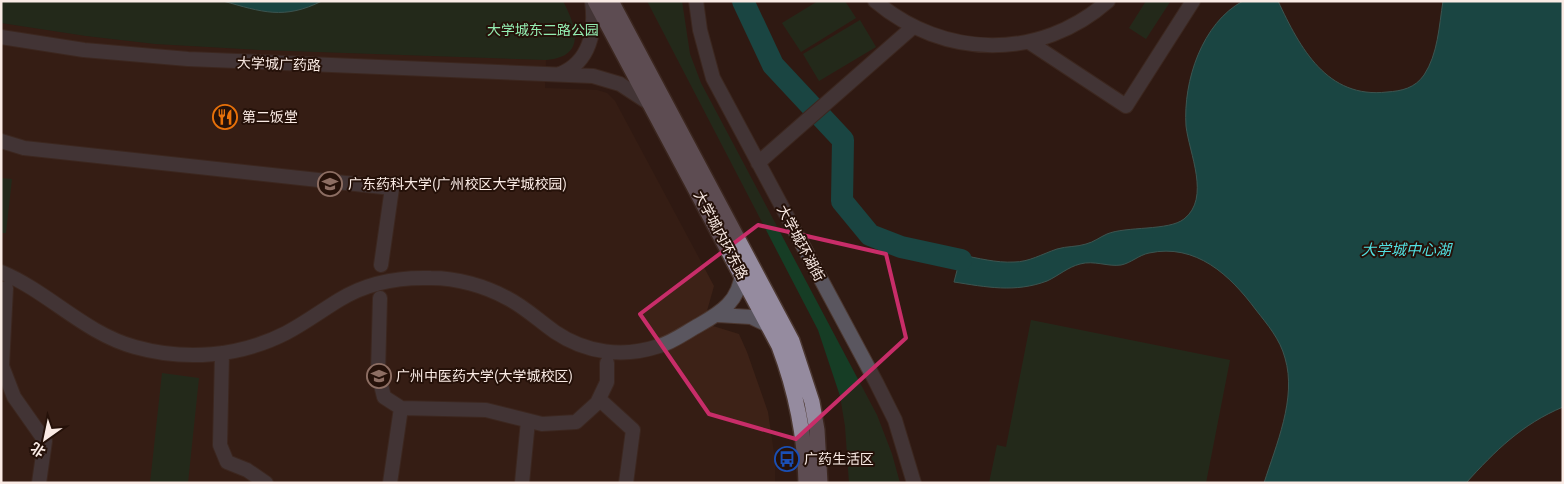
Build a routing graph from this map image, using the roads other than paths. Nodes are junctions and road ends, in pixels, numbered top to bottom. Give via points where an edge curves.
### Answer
1 (594, 1) edge
2 (611, 1) edge
3 (696, 1) edge
4 (876, 1) edge
5 (1108, 1) edge
6 (1193, 1) edge
7 (913, 27) junction
8 (1, 37) edge
9 (1029, 42) junction
10 (559, 75) junction
11 (652, 105) junction
12 (1, 141) edge
13 (758, 163) junction
14 (381, 266) dead end
15 (1, 272) edge
16 (742, 273) junction
17 (6, 288) dead end
18 (380, 298) dead end
19 (718, 315) junction
20 (770, 326) junction
21 (222, 353) junction
22 (607, 363) dead end
23 (1, 366) edge
24 (599, 399) junction
25 (400, 408) junction
26 (528, 421) junction
27 (40, 483) edge
28 (266, 483) edge
29 (390, 483) edge
30 (522, 483) edge
31 (626, 483) edge
32 (806, 483) edge
33 (820, 483) edge
34 (914, 483) edge

1 - 10 street via 593,32 586,52 572,68
1 - 11 main road, 大学城内环东路
2 - 33 main road, 大学城内环东路 via 792,341 812,402
3 - 13 street, 大学城环湖街 via 713,78
4 - 7 street
5 - 9 street via 1071,27
6 - 9 street via 1126,106
7 - 9 street via 938,38 971,45
7 - 13 street
8 - 10 street, 大学城广药路 via 162,58
10 - 11 street, 大学城广药路 via 593,76 612,81
11 - 16 main road, 大学城内环东路
12 - 14 street via 24,148 392,188
13 - 34 street, 大学城环湖街 via 895,420
15 - 21 street via 113,340 166,353
16 - 19 street via 736,296
16 - 20 main road, 大学城内环东路
17 - 23 street
18 - 25 street via 378,372 384,397
19 - 20 street via 751,317
19 - 21 street via 661,346 635,352 606,352 565,338 524,308 491,290 457,280 417,278 358,291 271,340
20 - 32 main road, 大学城内环东路 via 788,369 798,405
21 - 28 street via 220,445 227,462
22 - 24 street via 607,382
23 - 27 street via 14,398 45,441
24 - 26 street via 576,422 542,424
24 - 31 street via 633,430
25 - 26 street via 486,410
25 - 29 street
26 - 30 street

